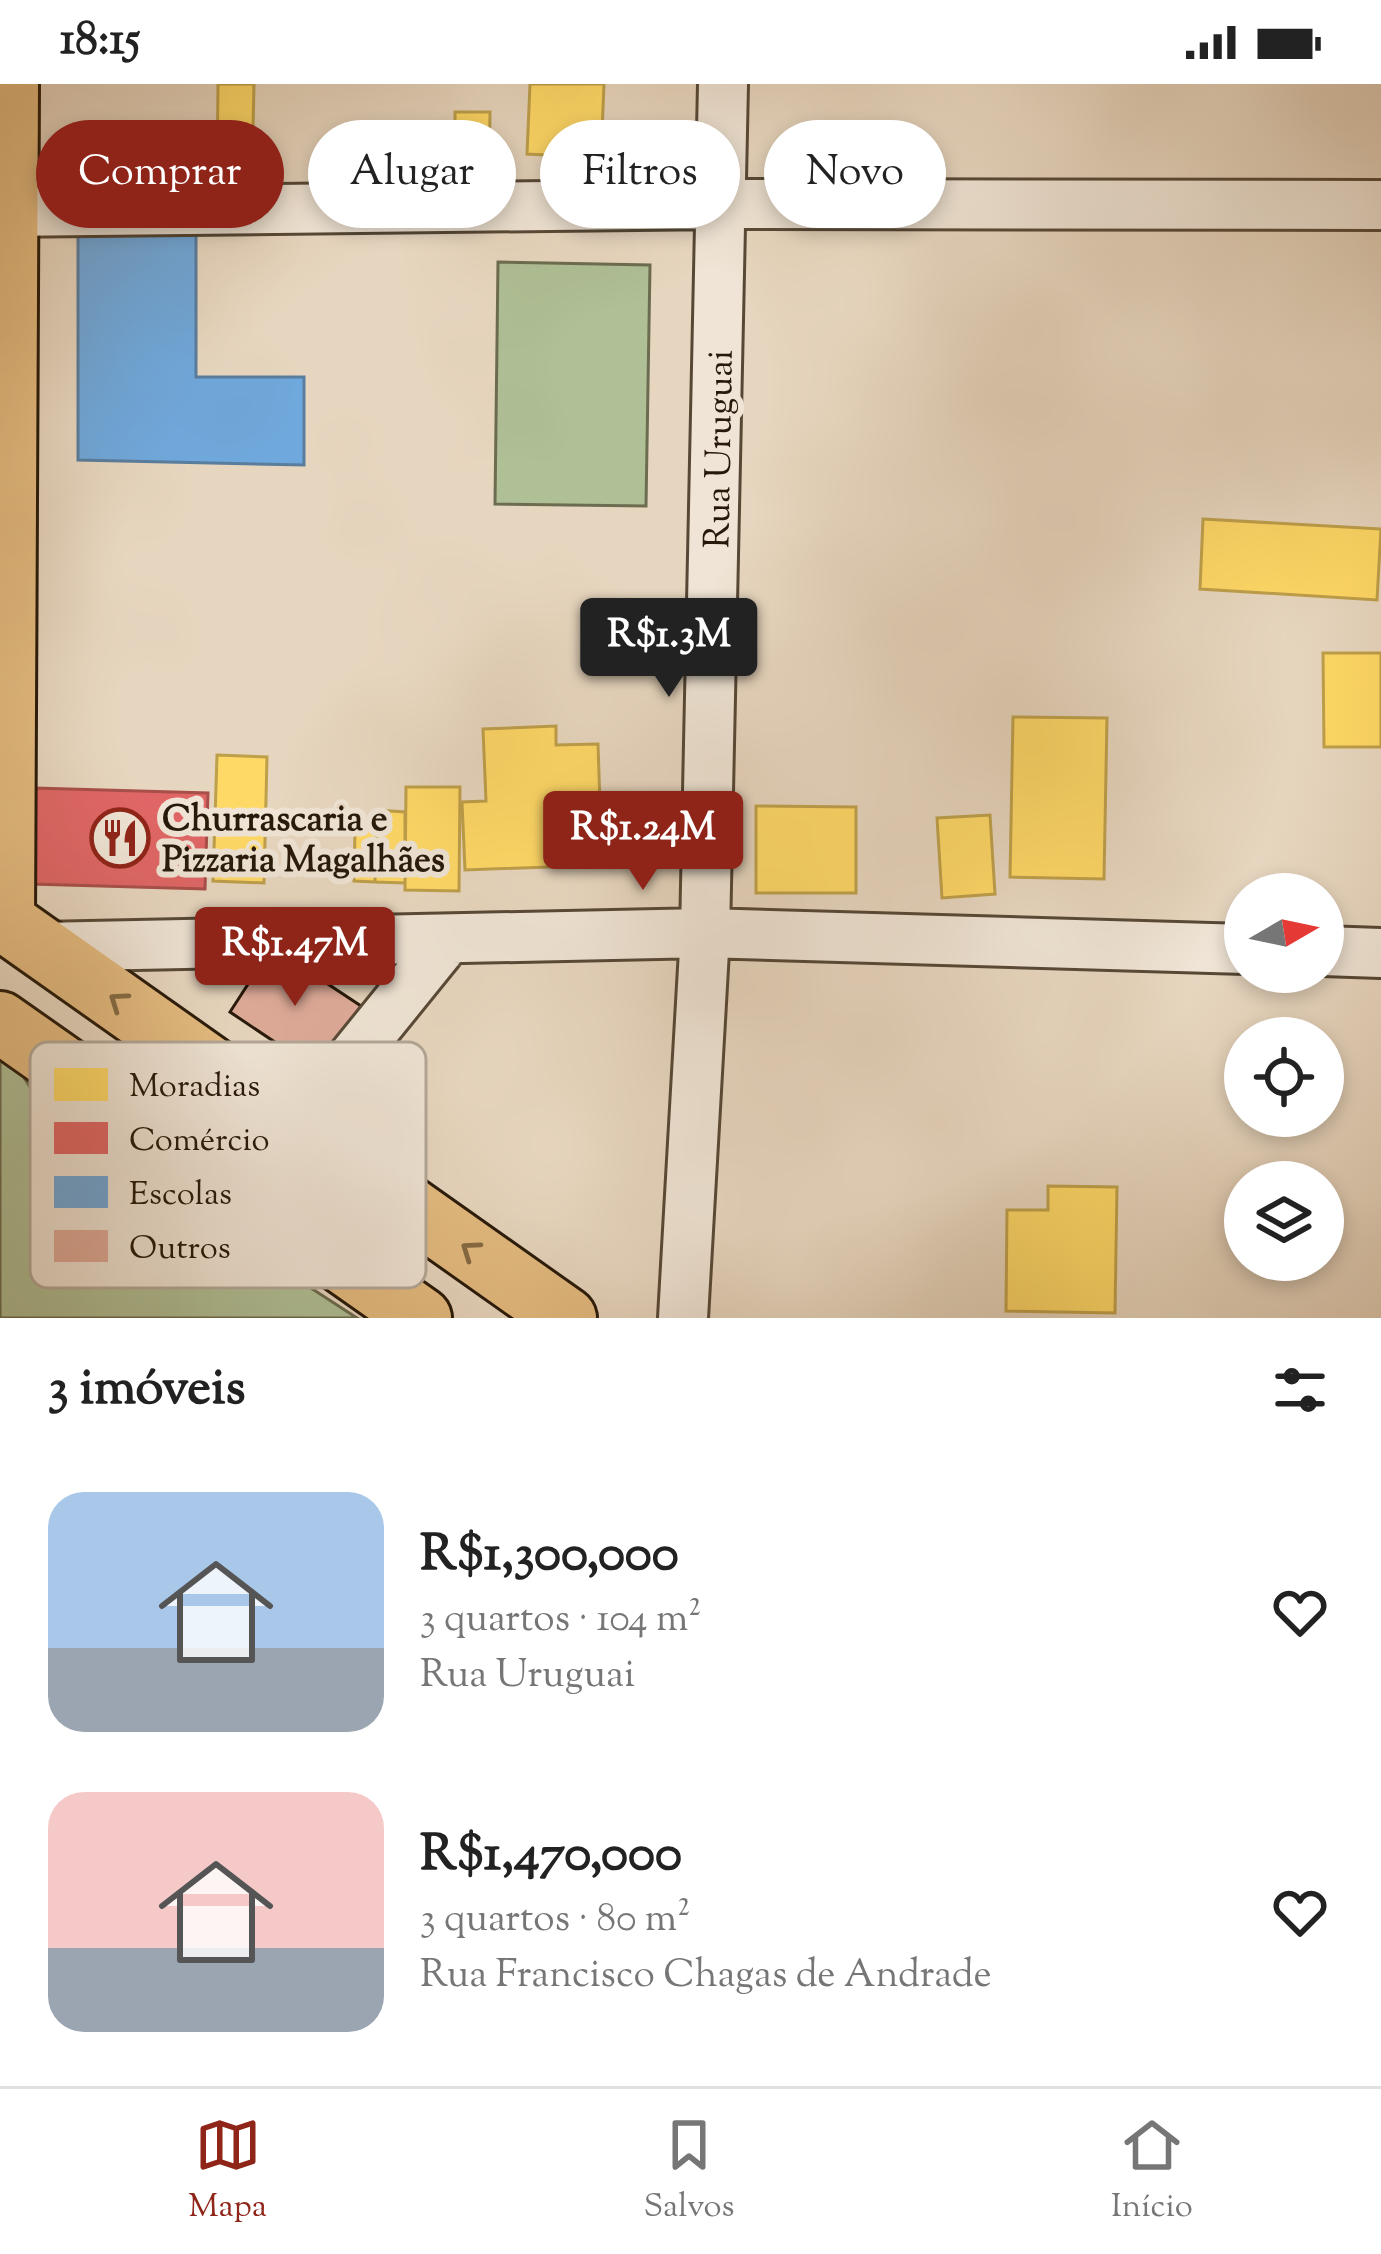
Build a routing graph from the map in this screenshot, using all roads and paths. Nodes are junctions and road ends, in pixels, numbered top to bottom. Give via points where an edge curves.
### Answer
1 (8, 84) edge
2 (723, 84) edge
3 (723, 120) edge
4 (740, 204) edge
5 (1381, 205) edge
6 (540, 206) edge
7 (4, 212) edge
8 (722, 228) edge
9 (4, 718) edge
10 (15, 928) edge
11 (705, 933) junction
12 (448, 939) junction
13 (1224, 948) edge
14 (1344, 952) edge
15 (1381, 953) edge
16 (0, 1022) edge
17 (176, 1042) edge
18 (365, 1042) edge
19 (30, 1043) edge
20 (426, 1219) edge
21 (378, 1288) edge
22 (421, 1318) edge
23 (566, 1318) edge
24 (683, 1318) edge

1 - 7 main road
2 - 3 street, Rua Uruguai
4 - 5 street
6 - 7 street
7 - 9 main road
8 - 11 street, Rua Uruguai
9 - 10 main road
10 - 12 street
17 -> 10 main road
11 - 12 street
11 - 13 street
11 - 24 street, Rua Uruguai
12 - 18 street
14 - 15 street
16 - 19 main road
23 -> 20 main road
21 - 22 main road

